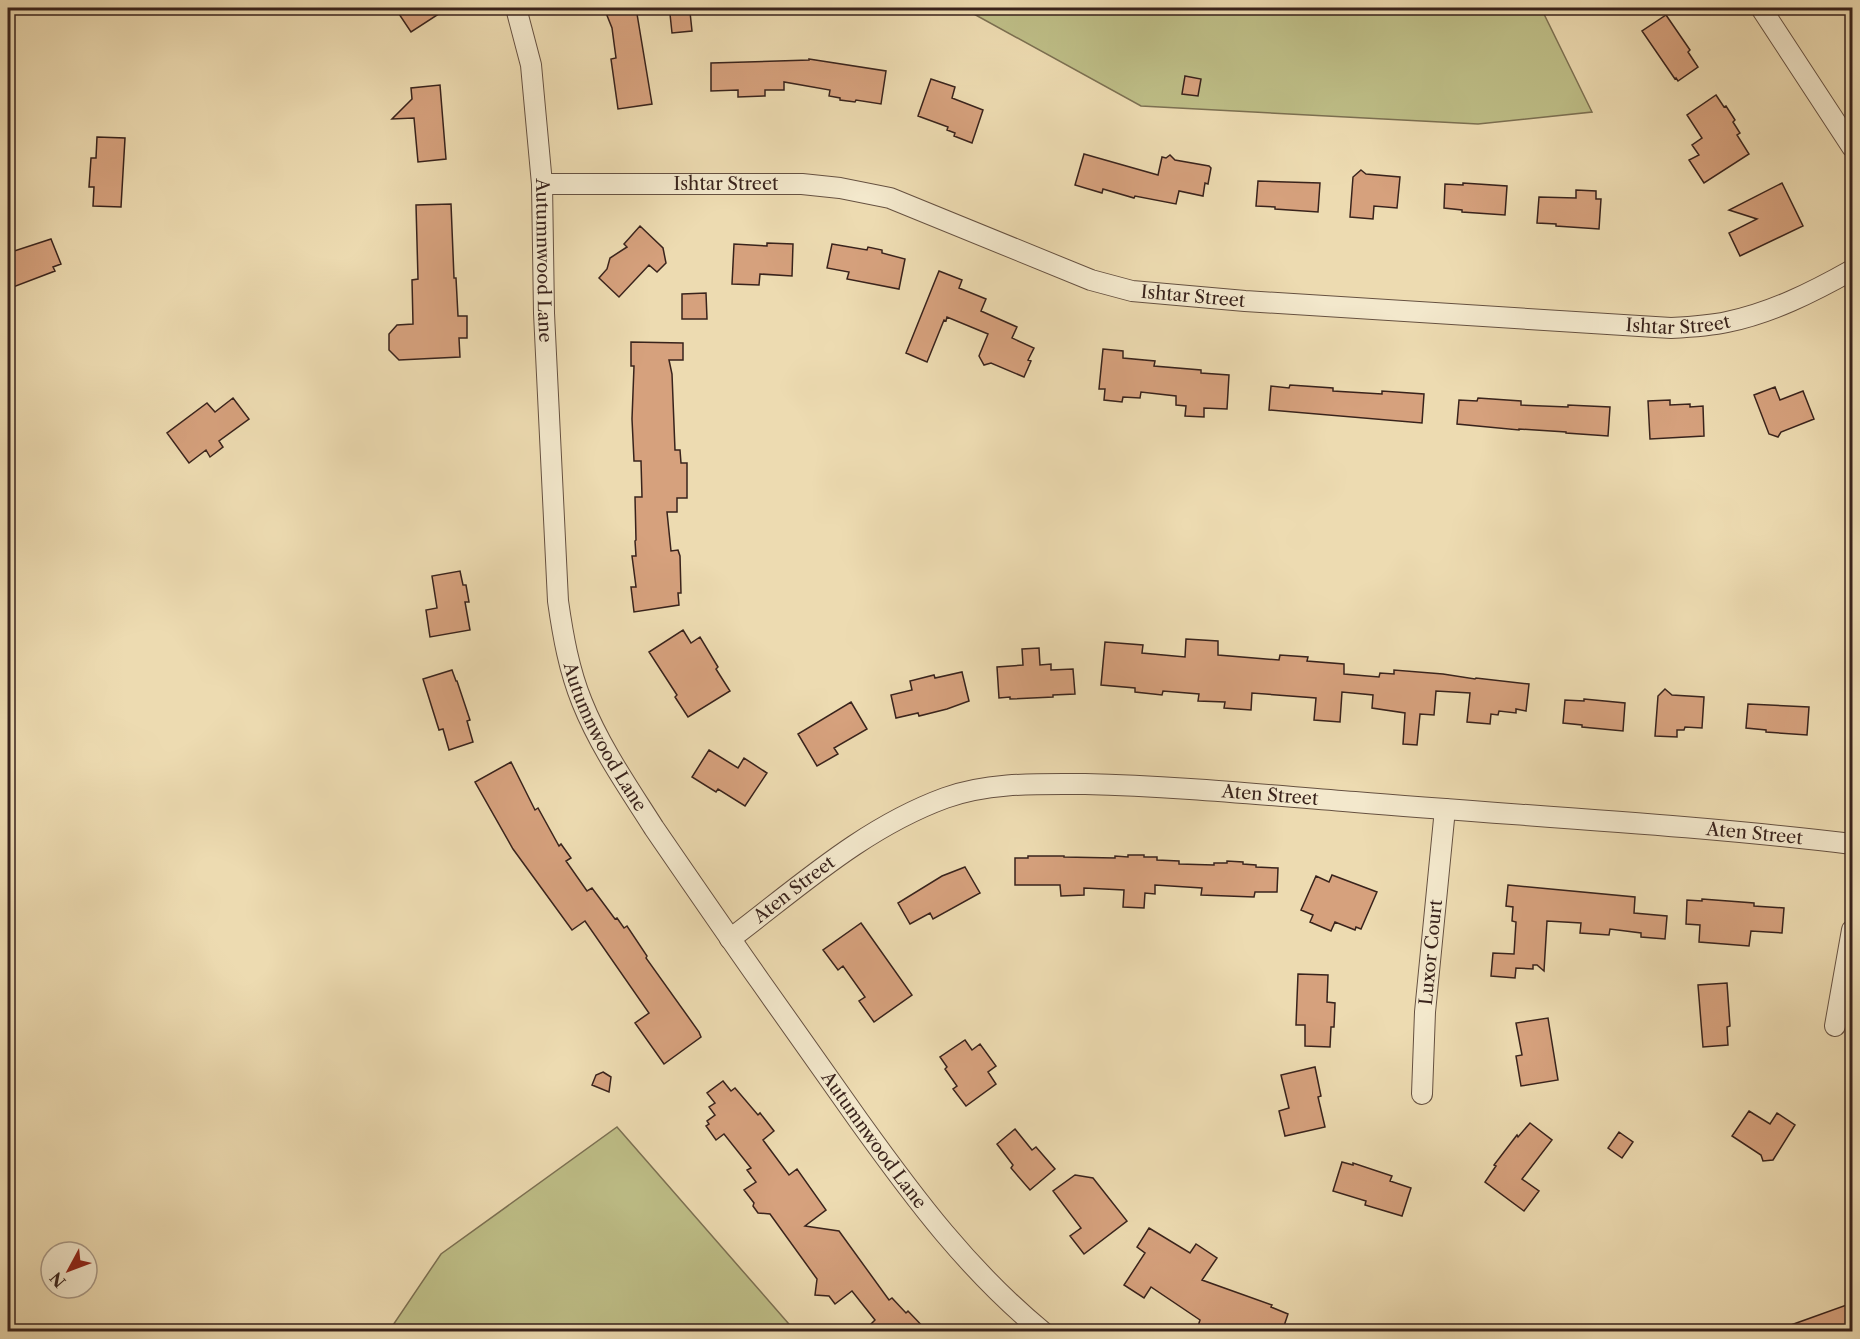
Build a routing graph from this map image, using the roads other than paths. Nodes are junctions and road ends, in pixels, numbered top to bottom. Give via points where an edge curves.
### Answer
1 (516, 8) edge
2 (1761, 8) edge
3 (1852, 147) edge
4 (542, 184) junction
5 (1852, 270) edge
6 (1445, 809) junction
7 (1852, 844) edge
8 (1852, 930) edge
9 (730, 939) junction
10 (1835, 1026) dead end
11 (1422, 1094) dead end
12 (1043, 1332) edge

1 - 4 street, Autumnwood Lane via 531,65
2 - 3 street
4 - 5 street, Ishtar Street via 791,184 840,188 890,198 1091,280 1132,291 1245,301 1671,328 1727,322 1776,307
4 - 9 street, Autumnwood Lane via 555,560 563,635 573,678 599,738 622,778
6 - 7 street, Aten Street
6 - 9 street, Aten Street via 1107,785 1047,784 971,791 880,828 841,853
6 - 11 street, Luxor Court via 1425,1012
8 - 10 street
9 - 12 street, Autumnwood Lane via 909,1190 966,1260

